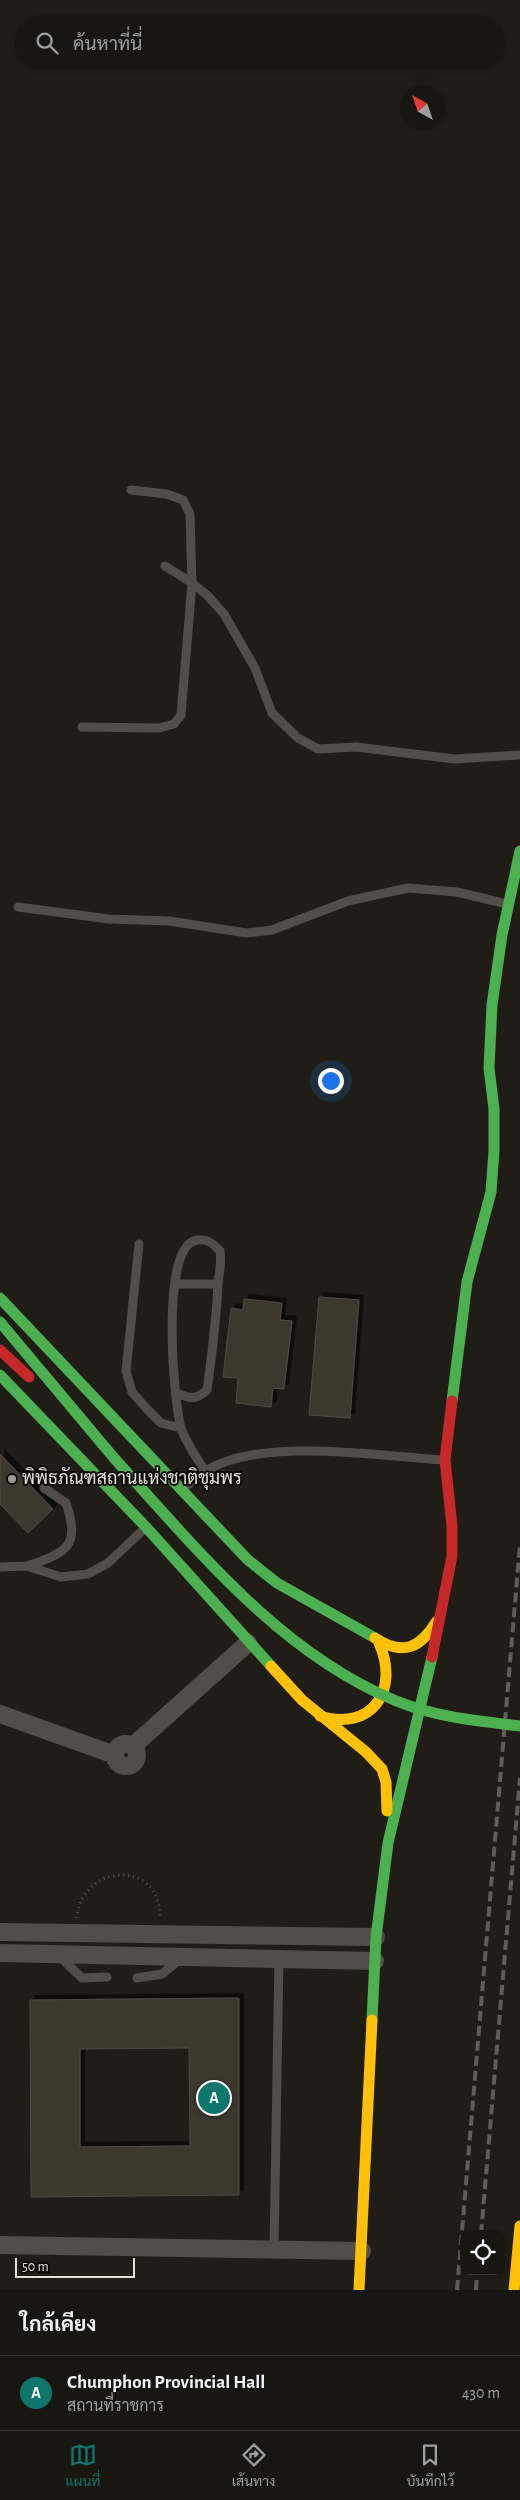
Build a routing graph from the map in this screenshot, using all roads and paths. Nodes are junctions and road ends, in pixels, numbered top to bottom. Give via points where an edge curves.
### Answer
1 (131, 490) dead end
2 (165, 566) dead end
3 (192, 583) junction
4 (82, 727) dead end
5 (520, 755) edge
6 (520, 851) edge
7 (508, 904) junction
8 (18, 907) dead end
9 (139, 1244) dead end
10 (175, 1284) junction
11 (218, 1284) junction
12 (0, 1298) edge
13 (0, 1322) edge
14 (0, 1350) edge
15 (0, 1375) edge
16 (177, 1393) junction
17 (182, 1428) junction
18 (114, 1458) junction
19 (445, 1460) junction
20 (205, 1471) junction
21 (44, 1488) dead end
22 (183, 1489) junction
23 (146, 1528) junction
24 (27, 1566) junction
25 (0, 1567) edge
26 (442, 1613) junction
27 (248, 1642) junction
28 (378, 1643) junction
29 (385, 1653) junction
30 (397, 1662) dead end
31 (0, 1714) edge
32 (320, 1716) junction
33 (341, 1721) junction
34 (520, 1726) edge
35 (377, 1746) dead end
36 (395, 1751) dead end
37 (408, 1752) junction
38 (388, 1844) junction
39 (0, 1932) edge
40 (55, 1933) junction
41 (76, 1934) junction
42 (160, 1934) junction
43 (376, 1937) junction
44 (0, 1953) edge
45 (54, 1954) junction
46 (185, 1957) junction
47 (279, 1959) junction
48 (375, 1961) junction
49 (107, 1977) dead end
50 (137, 1978) dead end
51 (520, 2226) edge
52 (0, 2245) edge
53 (274, 2250) junction
54 (362, 2252) junction
55 (359, 2290) edge
56 (514, 2290) edge

1 - 3 lane via 167,494 183,500 190,514
2 - 3 lane
3 - 4 lane via 181,715 174,724 159,728
3 - 5 lane via 224,614 255,668 272,713 298,738 318,749 356,748 455,759
6 - 7 main road
7 - 8 lane via 456,892 408,888 348,901 272,930 247,933
7 - 19 main road via 489,1039 494,1126 491,1192 467,1282
9 - 17 lane via 126,1371 132,1392 146,1409 161,1423
10 - 11 lane
10 - 11 lane via 181,1252 188,1243 196,1240 206,1240 220,1251 222,1267
10 - 16 lane via 172,1365
11 - 16 lane via 207,1390 190,1399
12 - 22 main road
13 - 18 main road
14 - 18 main road
15 - 23 main road
16 - 17 lane
17 - 20 lane
18 - 34 main road, bridge via 252,1605 320,1661 404,1705 437,1716
19 - 20 lane via 307,1451 268,1452 234,1459
19 - 26 main road via 452,1556
20 - 22 lane
21 - 24 lane via 66,1503 72,1534 66,1548 56,1556
22 - 28 main road via 248,1560 277,1583 367,1632
23 - 24 lane via 108,1563 88,1574 62,1577
23 - 27 main road
24 - 25 lane
26 - 28 main road via 425,1639 414,1647
26 - 37 main road via 420,1683
27 - 31 street via 133,1746 137,1757 132,1765 122,1766 115,1755
27 - 32 main road
28 - 29 main road
29 - 30 main road
29 - 33 main road via 389,1673 382,1697 358,1718
32 - 33 main road
32 - 38 main road via 366,1752 382,1769 386,1782
33 - 35 main road
36 - 37 main road
37 - 38 main road
38 - 43 main road
39 - 40 street
40 - 41 street
40 - 45 street
41 - 42 street
41 - 42 path via 77,1910 82,1897 101,1880 121,1873 139,1877 158,1898
42 - 43 street
43 - 48 main road
44 - 45 street
45 - 46 street
45 - 49 lane via 64,1958 82,1978
46 - 47 street
46 - 50 lane via 162,1974
47 - 48 street
47 - 53 lane
48 - 54 main road
51 - 56 main road
52 - 53 street
53 - 54 street
54 - 55 main road

